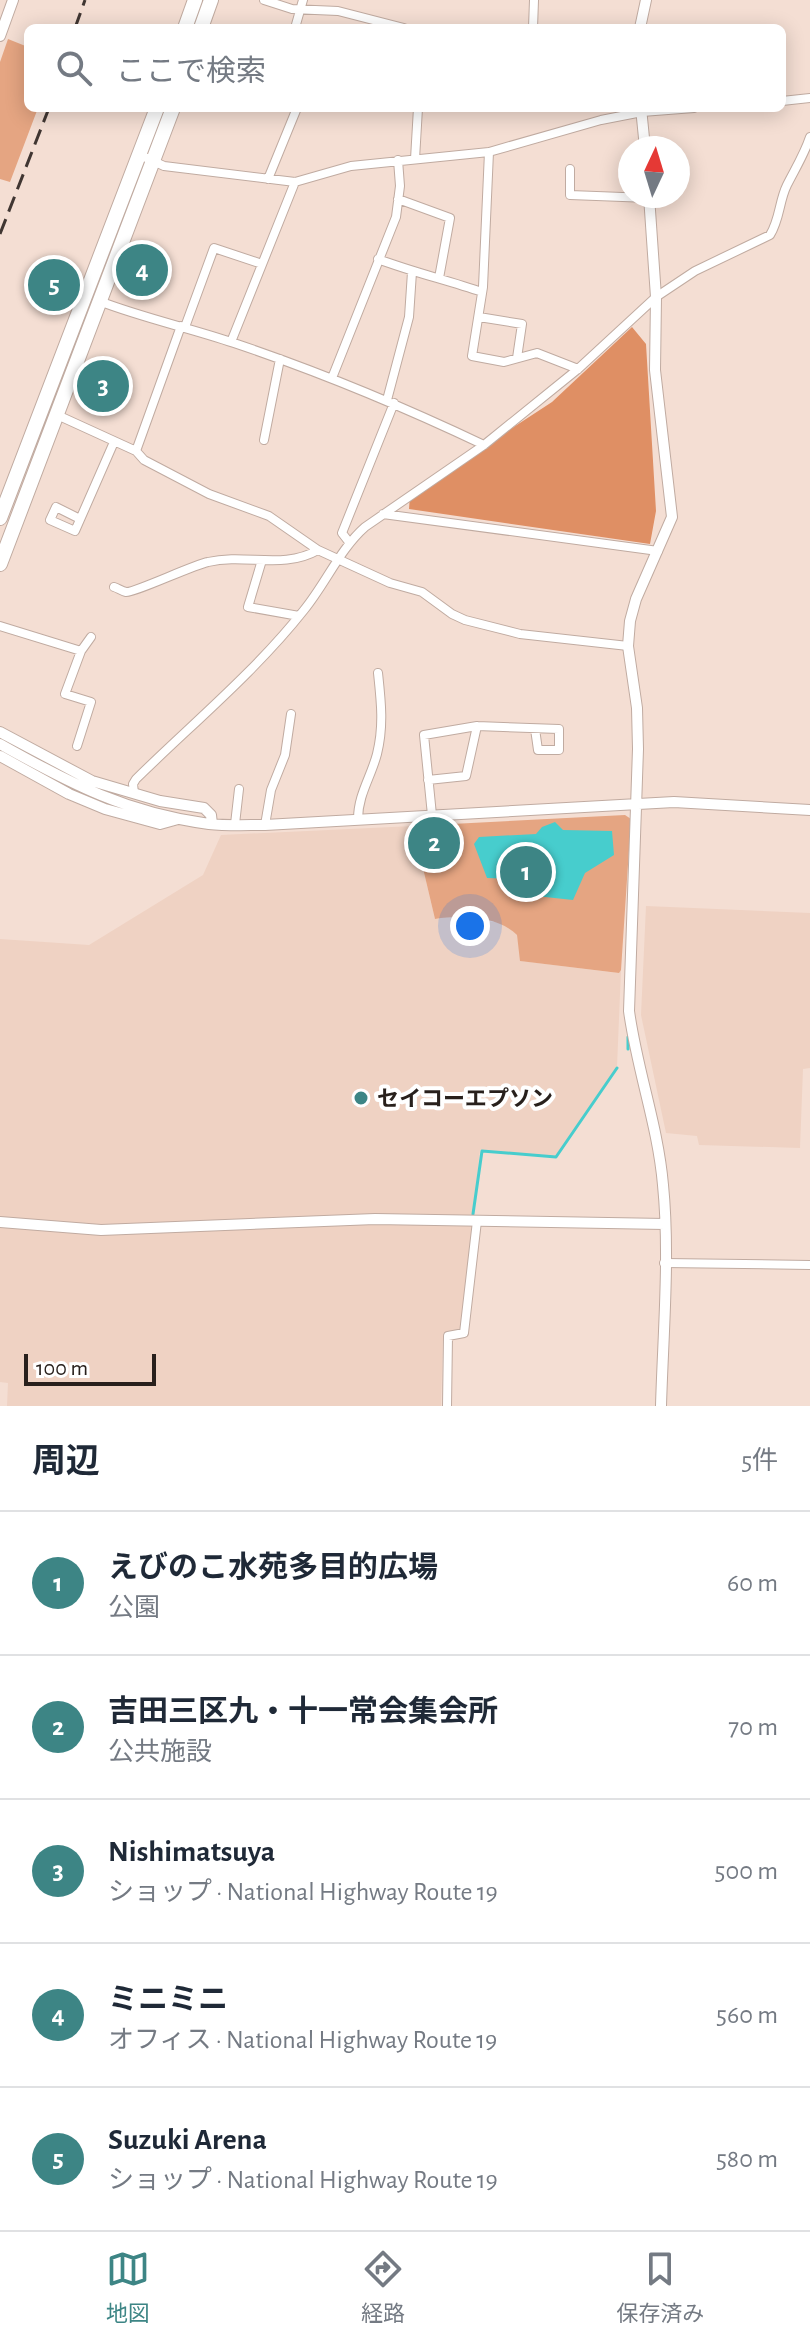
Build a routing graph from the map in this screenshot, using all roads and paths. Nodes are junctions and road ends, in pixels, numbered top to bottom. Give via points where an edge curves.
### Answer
1 (13, 0) edge
2 (195, 0) edge
3 (211, 0) edge
4 (264, 0) edge
5 (303, 0) edge
6 (534, 0) edge
7 (646, 0) edge
8 (302, 10) junction
9 (4, 11) edge
10 (361, 18) junction
11 (186, 24) edge
12 (202, 24) edge
13 (297, 24) edge
14 (359, 24) edge
15 (387, 24) edge
16 (533, 24) edge
17 (641, 24) edge
18 (0, 36) edge
19 (810, 98) edge
20 (786, 101) edge
21 (156, 112) edge
22 (171, 112) edge
23 (295, 112) edge
24 (418, 112) edge
25 (634, 112) edge
26 (642, 112) edge
27 (644, 136) edge
28 (810, 137) edge
29 (489, 152) junction
30 (146, 158) junction
31 (415, 159) junction
32 (398, 160) junction
33 (570, 169) dead end
34 (268, 179) junction
35 (295, 182) junction
36 (618, 196) edge
37 (398, 199) junction
38 (650, 208) edge
39 (378, 259) junction
40 (262, 264) junction
41 (412, 272) junction
42 (439, 278) junction
43 (482, 292) junction
44 (656, 297) junction
45 (93, 299) junction
46 (479, 317) junction
47 (183, 326) junction
48 (231, 342) junction
49 (517, 358) junction
50 (280, 359) junction
51 (578, 369) junction
52 (332, 378) junction
53 (391, 401) junction
54 (49, 412) junction
55 (264, 440) dead end
56 (114, 442) junction
57 (484, 445) junction
58 (136, 451) junction
59 (382, 514) junction
60 (0, 518) edge
61 (80, 519) dead end
62 (349, 542) junction
63 (318, 550) junction
64 (658, 551) junction
65 (340, 559) junction
66 (262, 560) junction
67 (0, 564) edge
68 (114, 587) dead end
69 (299, 616) junction
70 (0, 626) edge
71 (91, 637) dead end
72 (628, 646) junction
73 (81, 651) junction
74 (378, 673) dead end
75 (291, 714) dead end
76 (477, 726) junction
77 (535, 729) dead end
78 (0, 732) edge
79 (0, 744) edge
80 (77, 746) dead end
81 (0, 756) edge
82 (428, 780) junction
83 (239, 789) dead end
84 (134, 793) junction
85 (637, 804) junction
86 (810, 810) edge
87 (432, 815) junction
88 (180, 819) junction
89 (358, 819) junction
90 (212, 824) junction
91 (235, 824) junction
92 (265, 825) junction
93 (477, 1221) junction
94 (0, 1222) edge
95 (665, 1224) junction
96 (664, 1263) junction
97 (810, 1265) edge
98 (447, 1406) edge
99 (661, 1406) edge

1 - 9 street
2 - 11 highway
3 - 12 highway
4 - 8 street
5 - 8 street
6 - 16 street
7 - 17 street
8 - 10 street
8 - 13 street
9 - 18 street
10 - 14 street
10 - 15 street
19 - 20 street
21 - 30 highway
22 - 30 highway
23 - 34 street
24 - 31 street
25 - 29 street
26 - 27 street
28 - 44 street via 770,235 695,271
29 - 31 street
29 - 43 street
30 - 34 street via 164,166
30 - 45 highway
31 - 32 street
32 - 35 street
32 - 37 street
33 - 36 street via 570,195
34 - 35 street
35 - 40 street
37 - 39 street
37 - 42 street via 450,218
38 - 44 street
39 - 41 street
39 - 52 street
40 - 47 street via 214,248
40 - 48 street
41 - 42 street
41 - 53 street via 409,317
42 - 43 street
43 - 46 street
44 - 51 street
44 - 64 street via 655,370 672,517
45 - 47 street
45 - 54 highway
46 - 49 street via 522,324
46 - 49 street via 472,356 504,362
47 - 48 street
47 - 58 street
48 - 50 street
49 - 51 street via 537,353
50 - 52 street
50 - 55 street
51 - 57 street
52 - 53 street
53 - 57 street
53 - 62 street via 342,533
54 - 56 street
54 - 60 highway
54 - 67 highway
56 - 58 street
56 - 61 street
57 - 59 street
58 - 63 street via 209,494 269,516
59 - 62 street
59 - 64 street
62 - 65 street
63 - 65 street
63 - 66 street via 292,561
64 - 72 street via 636,599
65 - 69 street
65 - 72 street via 422,592 465,620 520,634
66 - 68 street via 207,562 134,591
66 - 69 street via 248,607
69 - 84 street via 136,779
70 - 73 street
71 - 73 street
72 - 85 street via 637,708
73 - 80 street via 65,694 91,702
74 - 89 street via 383,717
75 - 92 street
76 - 77 street
76 - 82 street via 466,776
76 - 82 street via 424,735
78 - 84 street via 92,781
79 - 88 street via 104,798
81 - 88 street via 105,809 160,824
82 - 87 street
83 - 91 street
84 - 90 street via 204,808
85 - 86 street
85 - 87 street
85 - 95 street via 629,1011 659,1151
87 - 89 street
88 - 90 street
89 - 92 street
90 - 91 street
91 - 92 street
93 - 94 street via 315,1220 114,1230
93 - 95 street
93 - 98 street via 464,1333 448,1336
95 - 96 street
96 - 97 street
96 - 99 street

